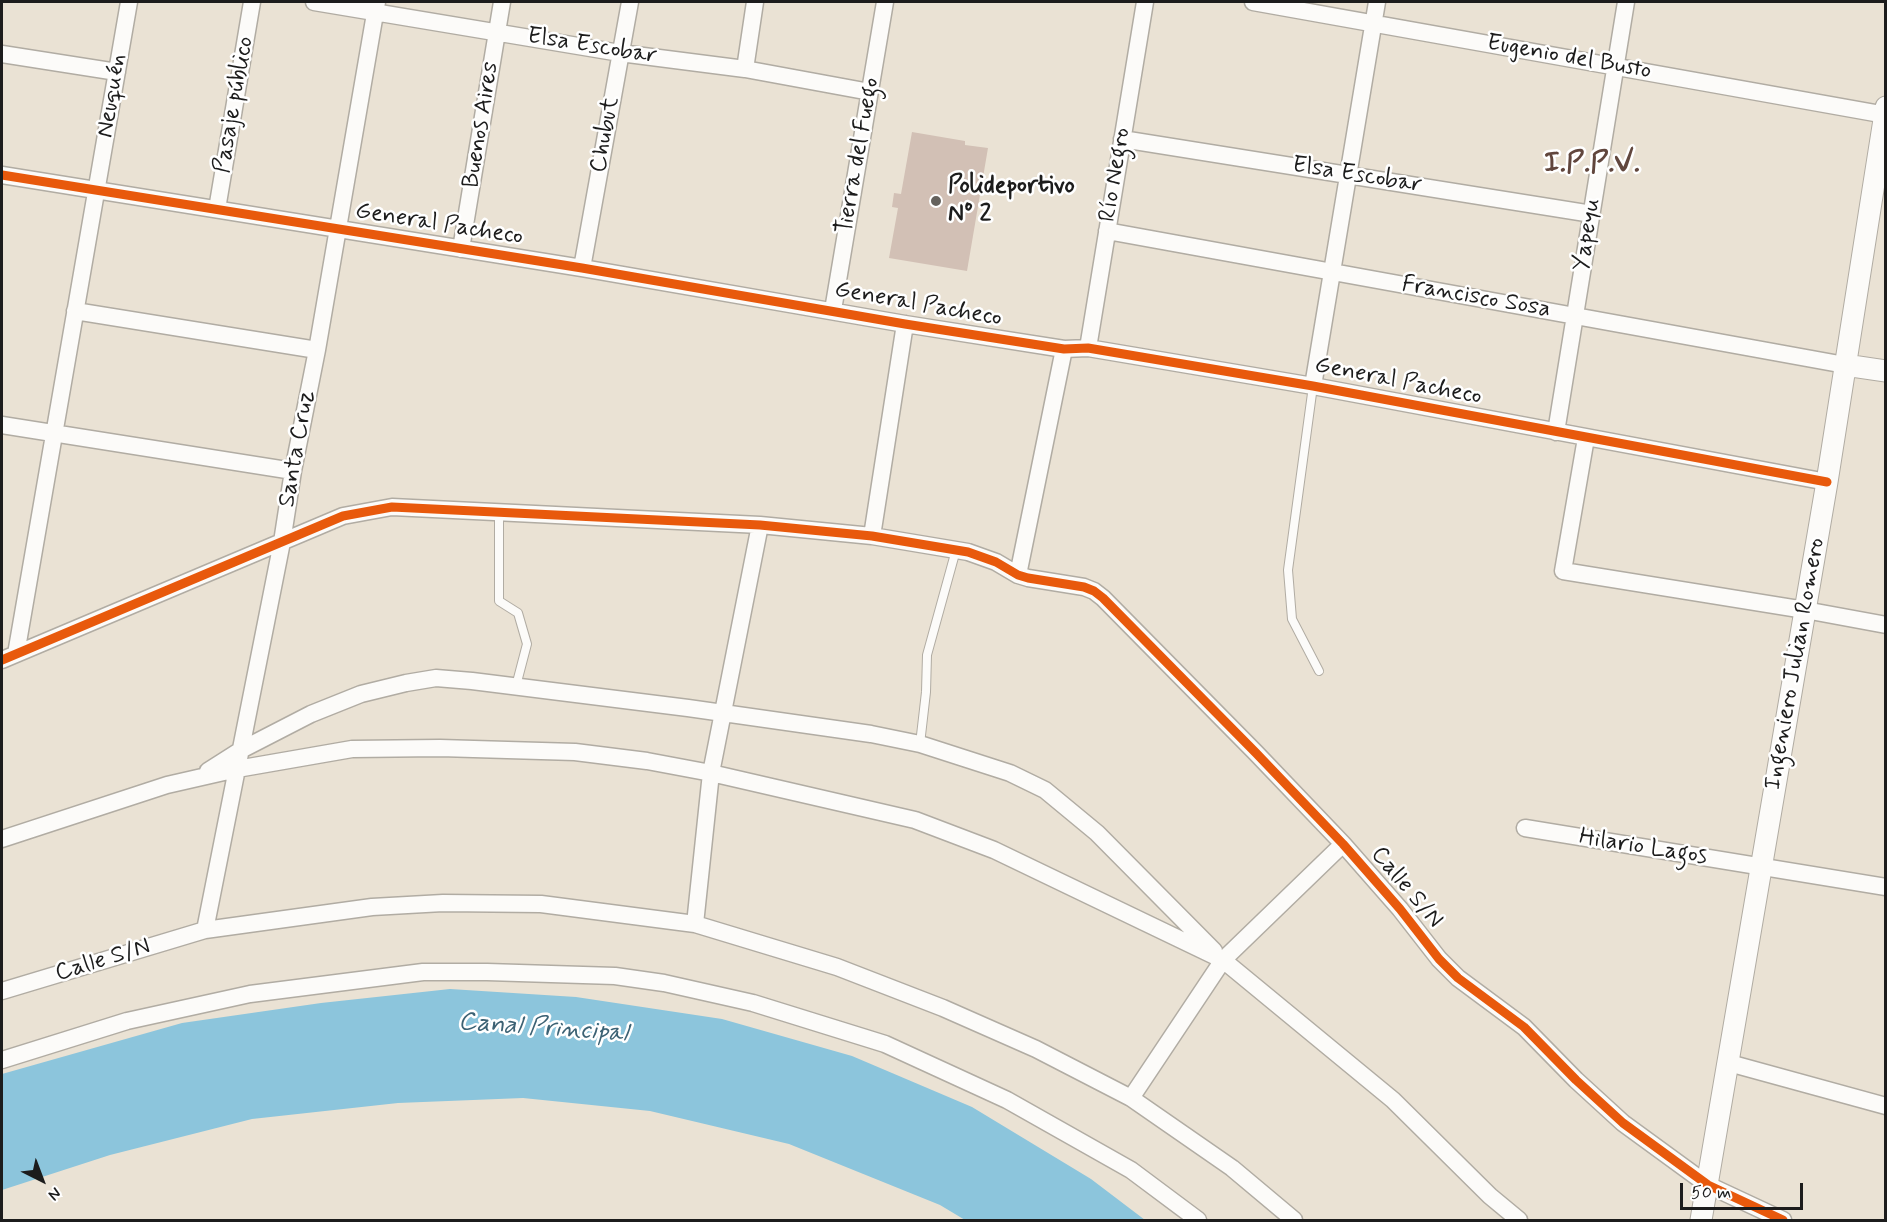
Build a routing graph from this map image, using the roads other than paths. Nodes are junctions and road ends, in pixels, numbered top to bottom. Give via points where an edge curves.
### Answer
1 (129, 2) edge
2 (252, 2) edge
3 (314, 2) edge
4 (502, 2) edge
5 (630, 2) edge
6 (755, 2) edge
7 (885, 2) edge
8 (1145, 2) edge
9 (1253, 2) edge
10 (1377, 2) edge
11 (1626, 2) edge
12 (376, 6) edge
13 (1374, 23) junction
14 (497, 31) junction
15 (620, 53) junction
16 (2, 54) edge
17 (1616, 67) junction
18 (746, 69) junction
19 (117, 72) junction
20 (870, 92) junction
21 (1885, 112) edge
22 (1122, 139) junction
23 (2, 175) edge
24 (1348, 175) junction
25 (97, 190) junction
26 (217, 209) junction
27 (1592, 214) junction
28 (338, 228) junction
29 (1107, 231) junction
30 (461, 249) junction
31 (582, 268) junction
32 (1332, 272) junction
33 (833, 310) junction
34 (75, 311) junction
35 (1575, 316) junction
36 (905, 324) junction
37 (1088, 348) junction
38 (1064, 349) junction
39 (317, 350) junction
40 (1845, 365) junction
41 (1886, 371) edge
42 (1313, 386) junction
43 (2, 425) edge
44 (1556, 432) junction
45 (54, 433) junction
46 (1586, 438) junction
47 (293, 471) junction
48 (1827, 482) junction
49 (499, 513) junction
50 (760, 525) junction
51 (872, 536) junction
52 (282, 542) junction
53 (956, 550) junction
54 (1018, 574) junction
55 (1804, 609) junction
56 (1886, 625) edge
57 (9, 657) edge
58 (1318, 670) dead end
59 (516, 686) junction
60 (722, 713) junction
61 (920, 744) junction
62 (241, 750) junction
63 (237, 769) junction
64 (711, 773) junction
65 (199, 777) junction
66 (1524, 828) dead end
67 (2, 839) edge
68 (1343, 844) junction
69 (1761, 868) junction
70 (1886, 887) edge
71 (695, 924) junction
72 (205, 930) junction
73 (1223, 960) junction
74 (2, 991) edge
75 (2, 1060) edge
76 (1729, 1063) junction
77 (1131, 1098) junction
78 (1886, 1106) edge
79 (1708, 1185) junction
80 (1198, 1221) edge
81 (1294, 1221) edge
82 (1519, 1221) edge
83 (1701, 1221) edge
84 (1783, 1221) edge

1 - 19 street, Neuquén
2 - 26 street, Pasaje público
3 - 12 street, Elsa Escobar
4 - 14 street, Buenos Aires
5 - 15 street, Chubut
6 - 18 street
7 - 20 street, Tierra del Fuego
8 - 22 street, Río Negro
9 - 13 street, Eugenio del Busto
10 - 13 street
11 - 17 street, Yapeyu
12 - 14 street, Elsa Escobar
12 - 28 street, Santa Cruz
13 - 17 street, Eugenio del Busto
13 - 24 street
14 - 15 street, Elsa Escobar
14 - 30 street, Buenos Aires
15 - 18 street, Elsa Escobar
15 - 31 street, Chubut
16 - 19 street
17 - 21 street, Eugenio del Busto
17 - 27 street, Yapeyu
18 - 20 street, Elsa Escobar
19 - 25 street, Neuquén
20 - 33 street, Tierra del Fuego
21 - 40 street, Ingeniero Julian Romero
22 - 24 street, Elsa Escobar
22 - 29 street, Río Negro
23 - 25 street, General Pacheco
24 - 27 street, Elsa Escobar
24 - 32 street
25 - 26 street, General Pacheco
25 - 34 street, Neuquén
26 - 28 street, General Pacheco
27 - 35 street, Yapeyu
28 - 30 street, General Pacheco
28 - 39 street, Santa Cruz
29 - 32 street, Francisco Sosa
29 - 37 street, Río Negro
30 - 31 street, General Pacheco
31 - 33 street, General Pacheco
32 - 35 street, Francisco Sosa
32 - 42 street
33 - 36 street, General Pacheco
34 - 39 street
34 - 45 street, Neuquén
35 - 40 street, Francisco Sosa
35 - 44 street, Yapeyu
36 - 38 street, General Pacheco
36 - 51 street
37 - 38 street, General Pacheco
37 - 42 street, General Pacheco
38 - 54 street
39 - 47 street, Santa Cruz
40 - 41 street
40 - 48 street, Ingeniero Julian Romero
42 - 44 street, General Pacheco
42 - 58 lane via 1288,570 1292,619
43 - 45 street
44 - 46 street, General Pacheco
45 - 47 street
45 - 57 street, Neuquén
46 - 48 street, General Pacheco
46 - 55 street via 1563,571
47 - 52 street, Santa Cruz
48 - 55 street, Ingeniero Julian Romero
49 - 50 street
49 - 52 street via 392,507 343,516
49 - 59 lane via 499,601 518,613 527,644
50 - 51 street
50 - 60 street
51 - 53 street
52 - 57 street
52 - 62 street, Santa Cruz
53 - 54 street via 984,557
53 - 61 lane via 927,655
54 - 68 street, Calle S/N via 1094,591
55 - 56 street
55 - 69 street, Ingeniero Julian Romero
59 - 60 street
59 - 62 street via 436,678 406,683 361,694 311,714
60 - 61 street
60 - 64 street
61 - 73 street via 1010,773 1045,790 1097,833
62 - 63 street, Santa Cruz
62 - 65 street
63 - 64 street via 352,749 440,748 575,752 647,760
63 - 65 street
63 - 72 street, Santa Cruz
64 - 71 street
64 - 73 street via 915,820 994,850
65 - 67 street
66 - 69 street, Hilario Lagos
68 - 73 street
68 - 79 street, Calle S/N via 1458,978 1524,1027 1623,1123
69 - 70 street, Hilario Lagos
69 - 76 street, Ingeniero Julian Romero
71 - 72 street, Calle S/N via 541,904 443,903 372,907
71 - 77 street, Calle S/N via 837,967 943,1008 1036,1049
72 - 74 street, Calle S/N
73 - 77 street
73 - 82 street via 1386,1094
75 - 80 street via 127,1021 250,994 423,972 615,976 753,1003 885,1044 1007,1100 1131,1170
76 - 78 street
76 - 79 street, Ingeniero Julian Romero
77 - 81 street, Calle S/N via 1232,1168
79 - 83 street, Ingeniero Julian Romero
79 - 84 street, Calle S/N

